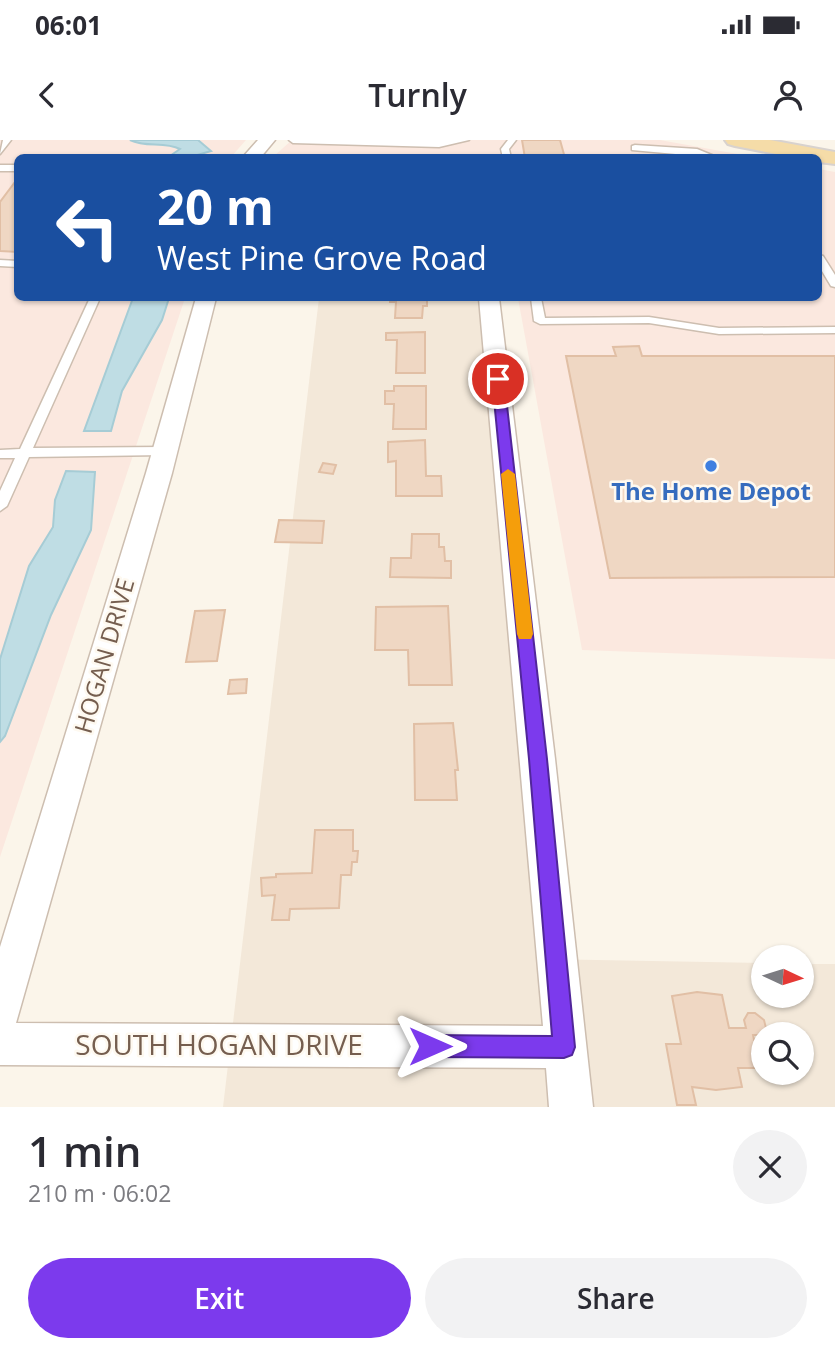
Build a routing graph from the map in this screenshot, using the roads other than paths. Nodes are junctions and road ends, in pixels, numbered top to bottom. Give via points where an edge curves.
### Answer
1 (7, 140) edge
2 (267, 140) edge
3 (293, 140) edge
4 (465, 140) edge
5 (512, 140) edge
6 (736, 140) edge
7 (318, 141) edge
8 (635, 148) dead end
9 (505, 149) edge
10 (0, 151) edge
11 (800, 152) edge
12 (254, 154) edge
13 (703, 154) edge
14 (822, 263) edge
15 (835, 284) edge
16 (94, 301) edge
17 (205, 301) edge
18 (489, 301) edge
19 (537, 301) edge
20 (835, 330) edge
21 (164, 451) junction
22 (26, 453) junction
23 (0, 454) edge
24 (0, 506) edge
25 (0, 1013) edge
26 (0, 1044) edge
27 (564, 1047) junction
28 (571, 1107) edge

1 - 10 lane
2 - 12 street
3 - 7 lane
4 - 7 lane via 439,144
5 - 9 lane
6 - 11 main road
8 - 13 lane
14 - 15 lane
16 - 22 lane
17 - 21 street, HOGAN DRIVE
18 - 27 street
19 - 20 lane via 540,321 649,320 719,331
21 - 22 lane
21 - 25 street, HOGAN DRIVE
22 - 23 lane
22 - 24 lane
26 - 27 street, SOUTH HOGAN DRIVE
27 - 28 street

